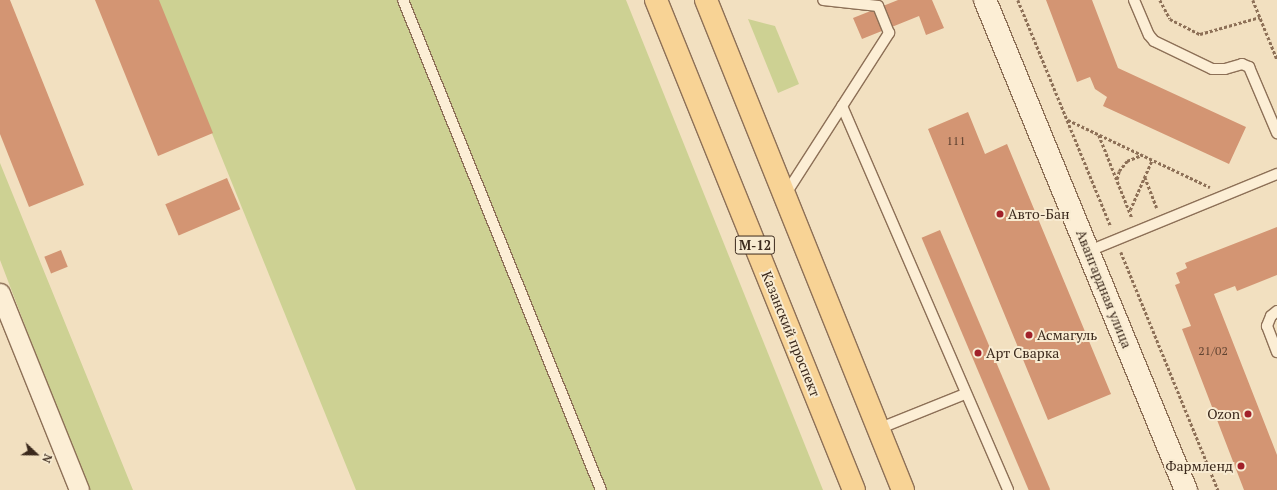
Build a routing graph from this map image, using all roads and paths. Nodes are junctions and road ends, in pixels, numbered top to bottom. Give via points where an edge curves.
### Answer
1 (403, 0) edge
2 (656, 0) edge
3 (706, 0) edge
4 (823, 0) edge
5 (985, 0) edge
6 (1134, 0) edge
7 (1160, 0) edge
8 (1253, 0) edge
9 (1260, 17) junction
10 (1277, 59) edge
11 (842, 106) junction
12 (1067, 120) dead end
13 (1277, 133) edge
14 (1099, 135) junction
15 (1142, 155) junction
16 (1152, 160) junction
17 (1277, 174) edge
18 (1144, 177) junction
19 (1117, 179) junction
20 (785, 195) junction
21 (1228, 195) junction
22 (1129, 211) junction
23 (1162, 221) junction
24 (1138, 231) junction
25 (1089, 251) junction
26 (0, 293) edge
27 (1277, 311) edge
28 (1277, 352) edge
29 (965, 394) junction
30 (878, 429) junction
31 (79, 490) edge
32 (601, 490) edge
33 (854, 490) edge
34 (903, 490) edge
35 (1008, 490) edge
36 (1186, 490) edge

1 - 32 lane
2 - 33 main road, Казанский проспект / М-12
3 - 20 main road
4 - 11 lane via 878,6 890,33
5 - 25 street, Авангардная улица
6 - 13 lane via 1148,35 1154,41 1212,69 1225,69 1242,64 1249,67
7 - 9 path via 1170,19 1200,34
8 - 9 path
9 - 10 path
11 - 20 lane
11 - 29 lane
12 - 14 path
14 - 15 path
14 - 19 path
15 - 16 path
15 - 19 path via 1126,161
16 - 18 path
16 - 21 path
17 - 21 lane
18 - 22 path
18 - 23 path
19 - 22 path
20 - 30 main road
21 - 23 lane
22 - 24 path
23 - 24 lane
24 - 25 lane
25 - 36 street, Авангардная улица
26 - 31 street
27 - 28 lane via 1271,316 1267,326
29 - 30 lane
29 - 35 lane
30 - 34 main road

